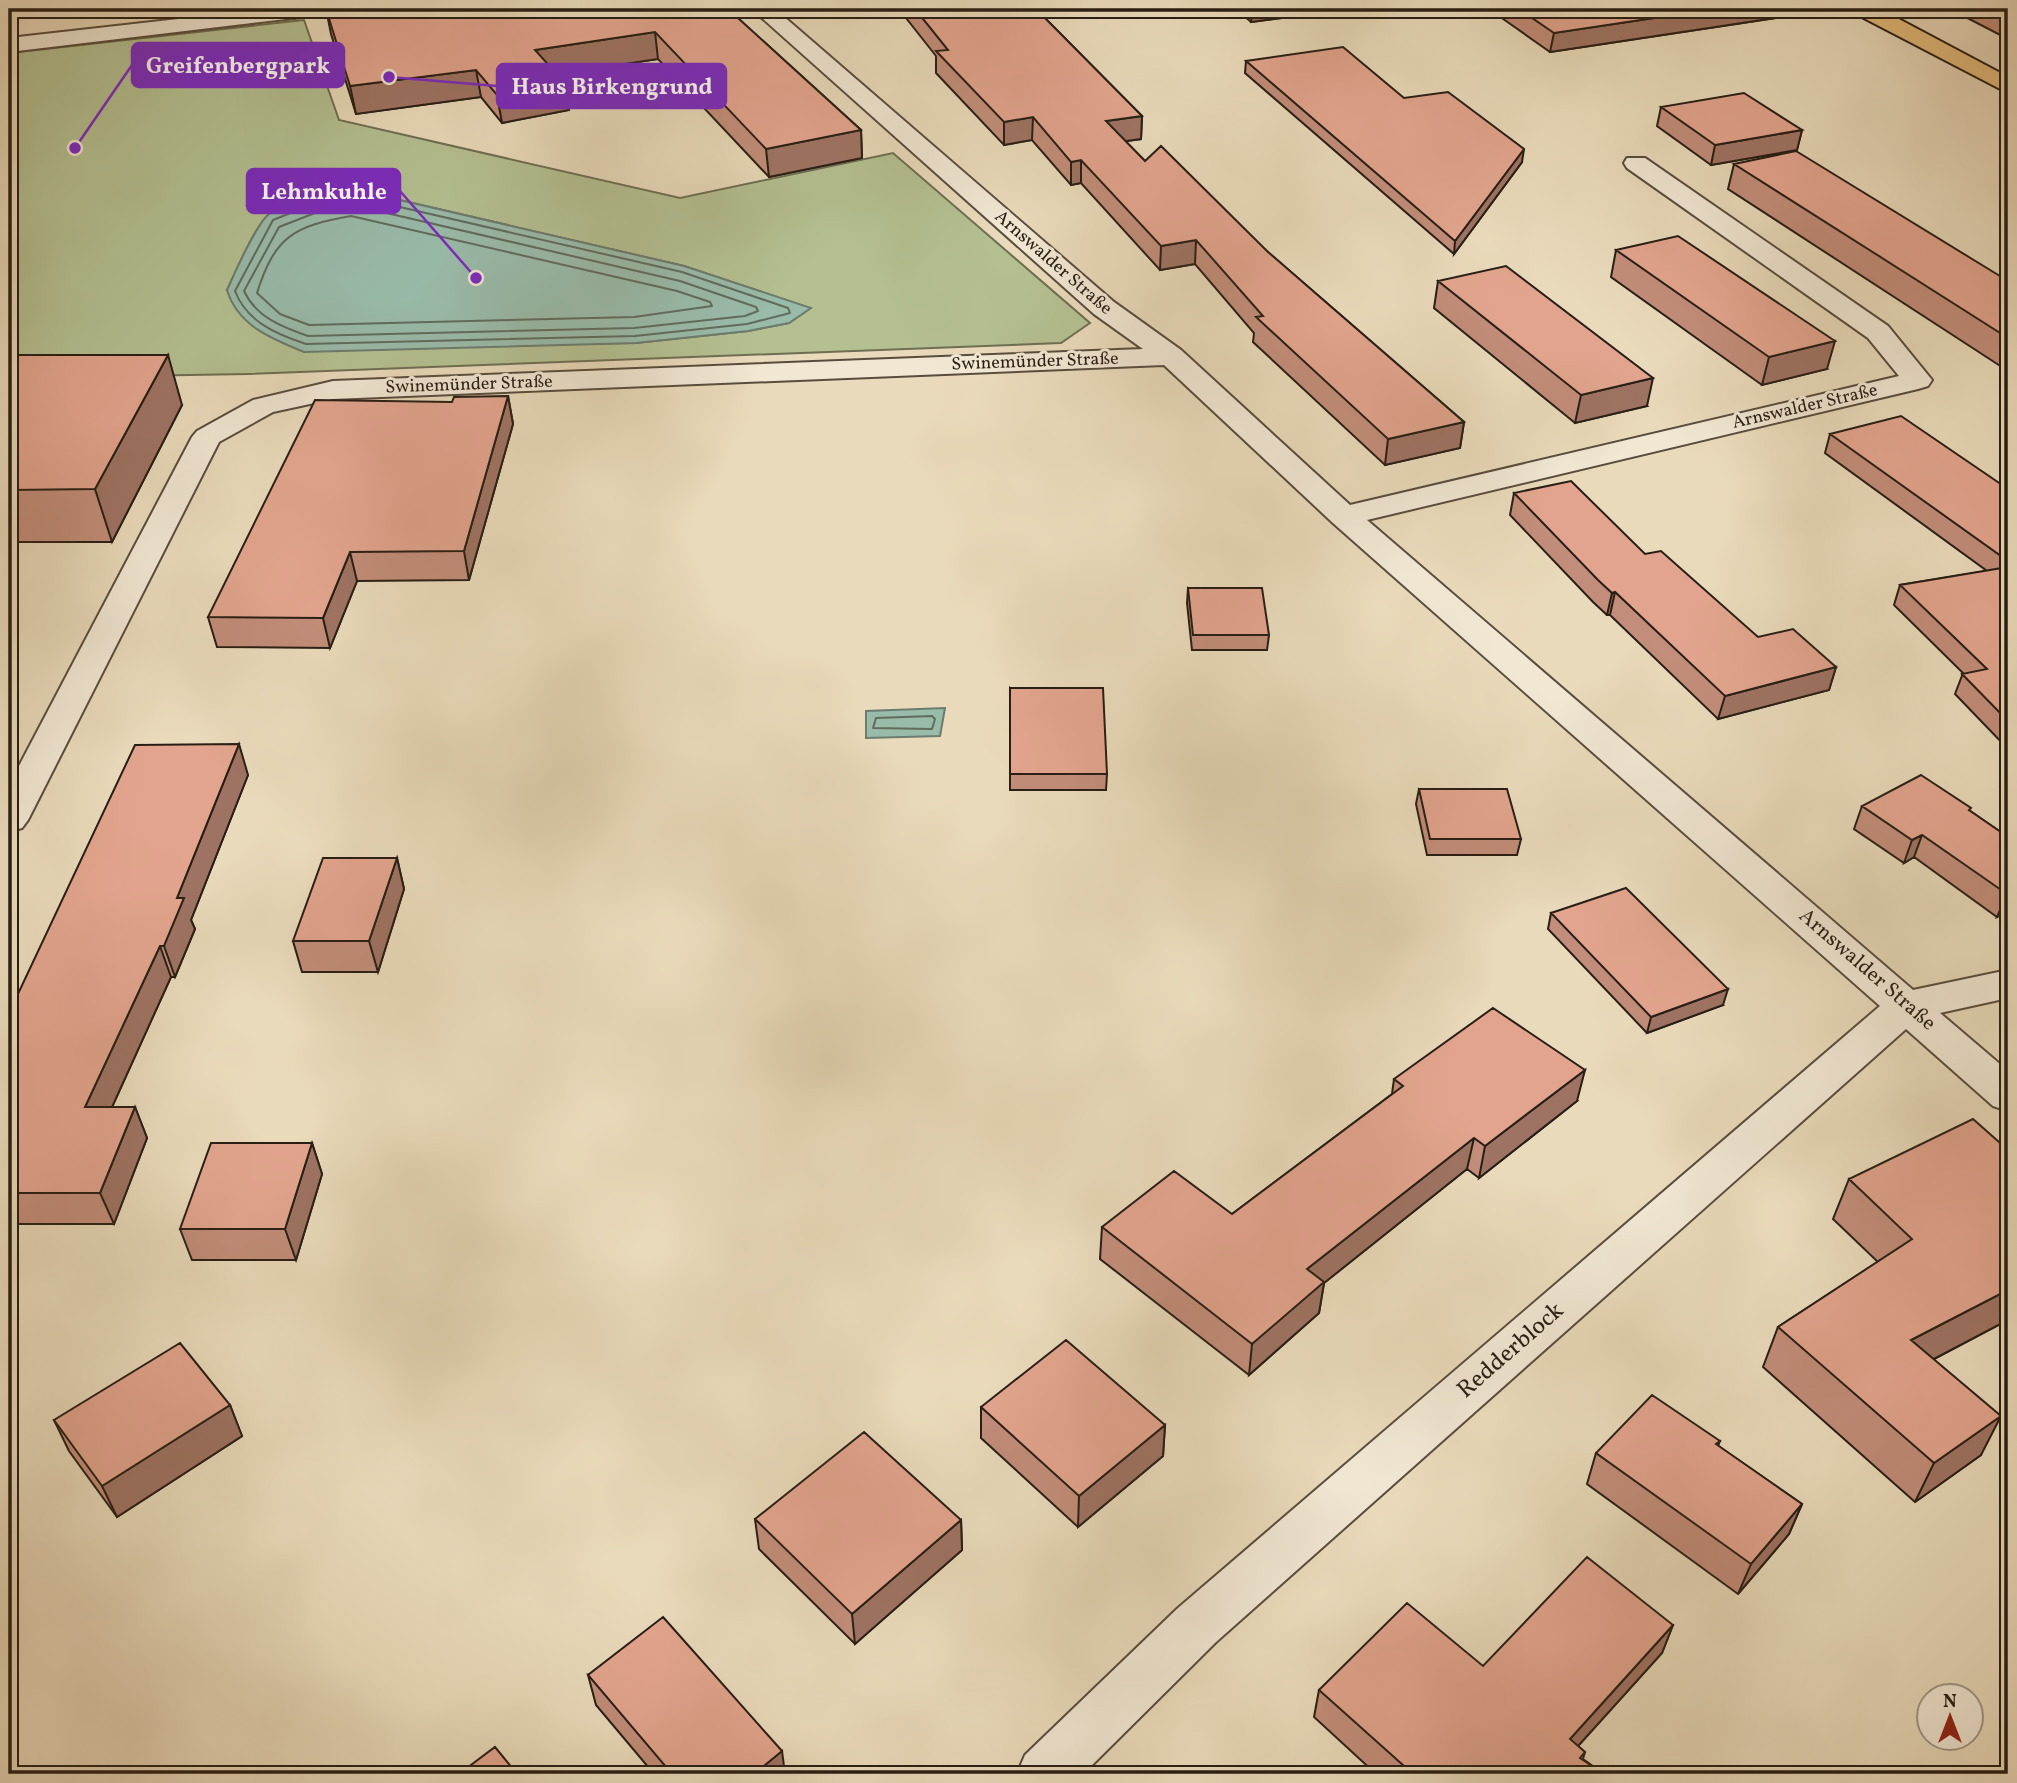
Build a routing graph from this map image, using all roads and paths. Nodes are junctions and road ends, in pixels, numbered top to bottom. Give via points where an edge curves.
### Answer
1 (320, 9) edge
2 (763, 9) edge
3 (1864, 9) edge
4 (77, 13) dead end
5 (83, 37) junction
6 (9, 46) edge
7 (2008, 86) edge
8 (1636, 163) dead end
9 (1171, 356) junction
10 (1344, 516) junction
11 (9, 820) edge
12 (2008, 984) edge
13 (1908, 1005) junction
14 (2008, 1095) edge
15 (1045, 1774) edge

1 - 5 street
2 - 9 street, Arnswalder Straße via 1104,308
3 - 7 main road
4 - 5 street
5 - 6 street
8 - 10 street, Arnswalder Straße via 1878,332 1918,380
9 - 10 street, Arnswalder Straße
9 - 11 street, Swinemünder Straße via 333,390 263,406 206,437
10 - 13 street, Arnswalder Straße
12 - 13 street, Redderblock
13 - 14 street, Arnswalder Straße
13 - 15 street, Redderblock via 1196,1625

